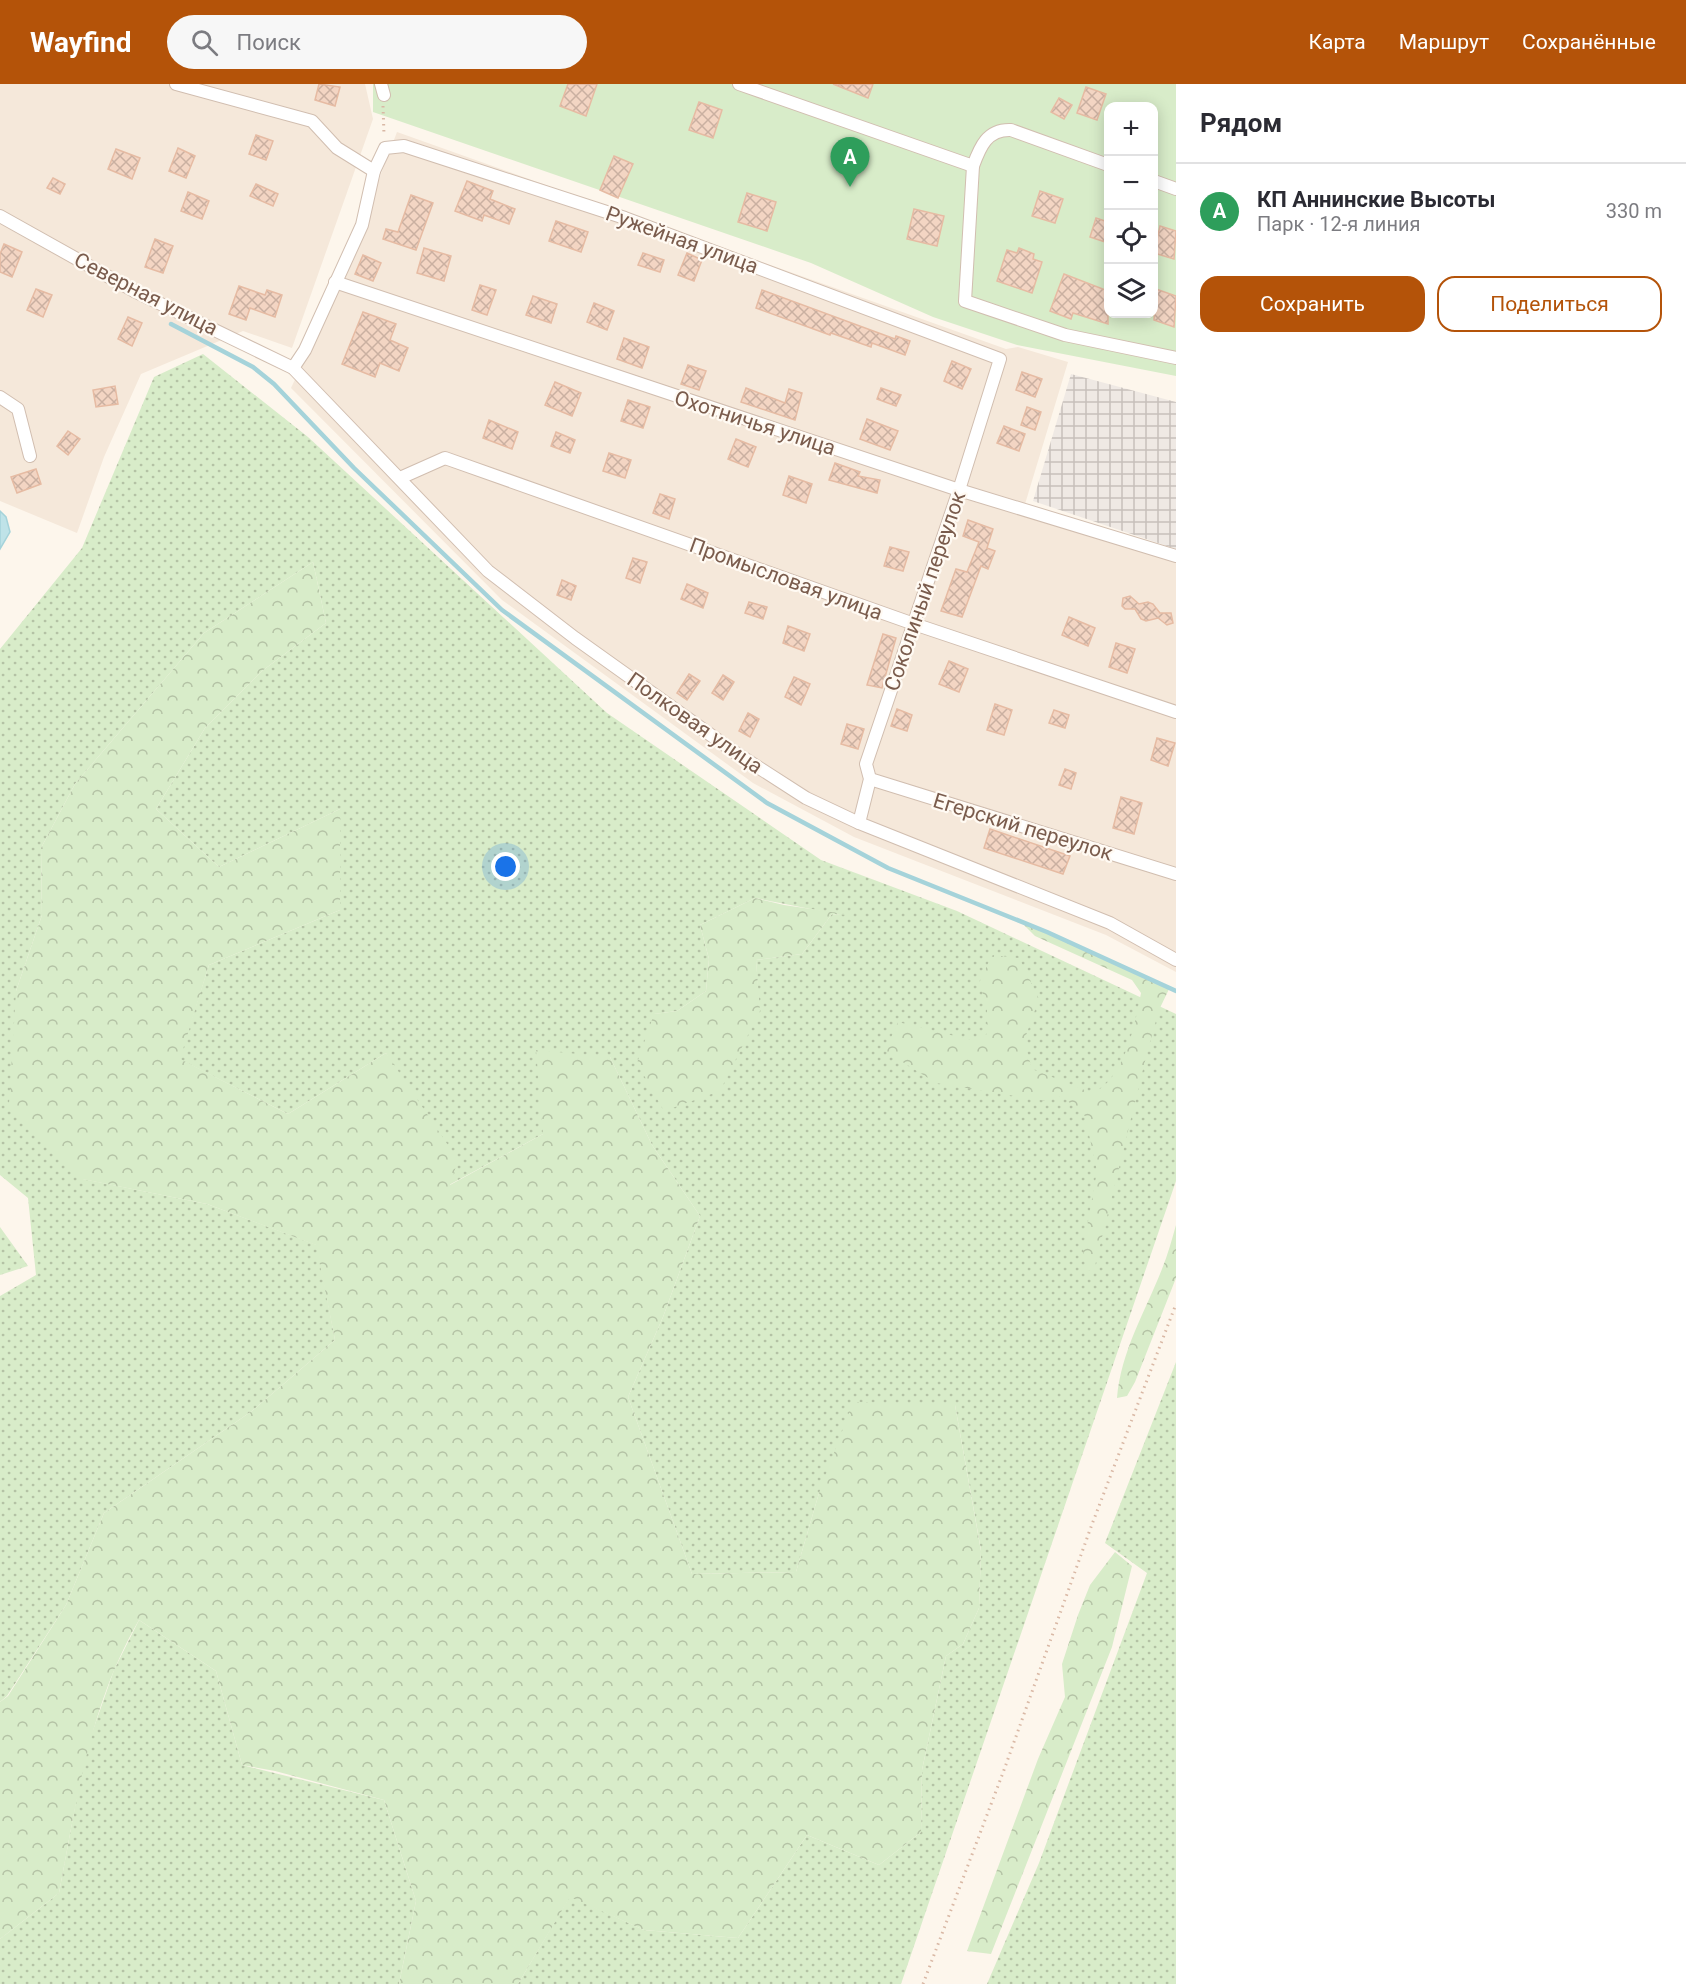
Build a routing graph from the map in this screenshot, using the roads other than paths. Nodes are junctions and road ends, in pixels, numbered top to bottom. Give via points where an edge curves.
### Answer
1 (176, 84) edge
2 (739, 84) edge
3 (1104, 164) edge
4 (973, 166) junction
5 (374, 171) junction
6 (1158, 182) edge
7 (1176, 189) edge
8 (0, 216) edge
9 (335, 282) junction
10 (1176, 358) edge
11 (1000, 359) joint
12 (293, 368) junction
13 (0, 397) edge
14 (30, 456) dead end
15 (400, 478) junction
16 (958, 490) junction
17 (1176, 556) edge
18 (914, 624) junction
19 (1176, 712) edge
20 (870, 779) junction
21 (860, 823) junction
22 (1176, 874) edge
23 (1176, 960) edge

1 - 5 street via 312,121 337,148
2 - 4 street
3 - 4 street via 1002,129 986,138
4 - 10 street via 965,300 1065,335
5 - 9 street via 362,225
5 - 11 street, Ружейная улица via 385,148 404,146 625,218
6 - 7 street
8 - 12 street, Северная улица via 134,291
9 - 12 street
9 - 16 street, Охотничья улица
11 - 16 street, Соколиный переулок
12 - 15 street, Полковая улица
13 - 14 street via 18,410
15 - 18 street, Промысловая улица via 445,458
15 - 21 street, Полковая улица via 488,571 575,638 736,753 806,798
16 - 17 street, Охотничья улица
16 - 18 street, Соколиный переулок
18 - 19 street, Промысловая улица
18 - 20 street, Соколиный переулок via 866,764
20 - 21 street, Соколиный переулок
20 - 22 street, Егерский переулок
21 - 23 street, Полковая улица via 1110,923

